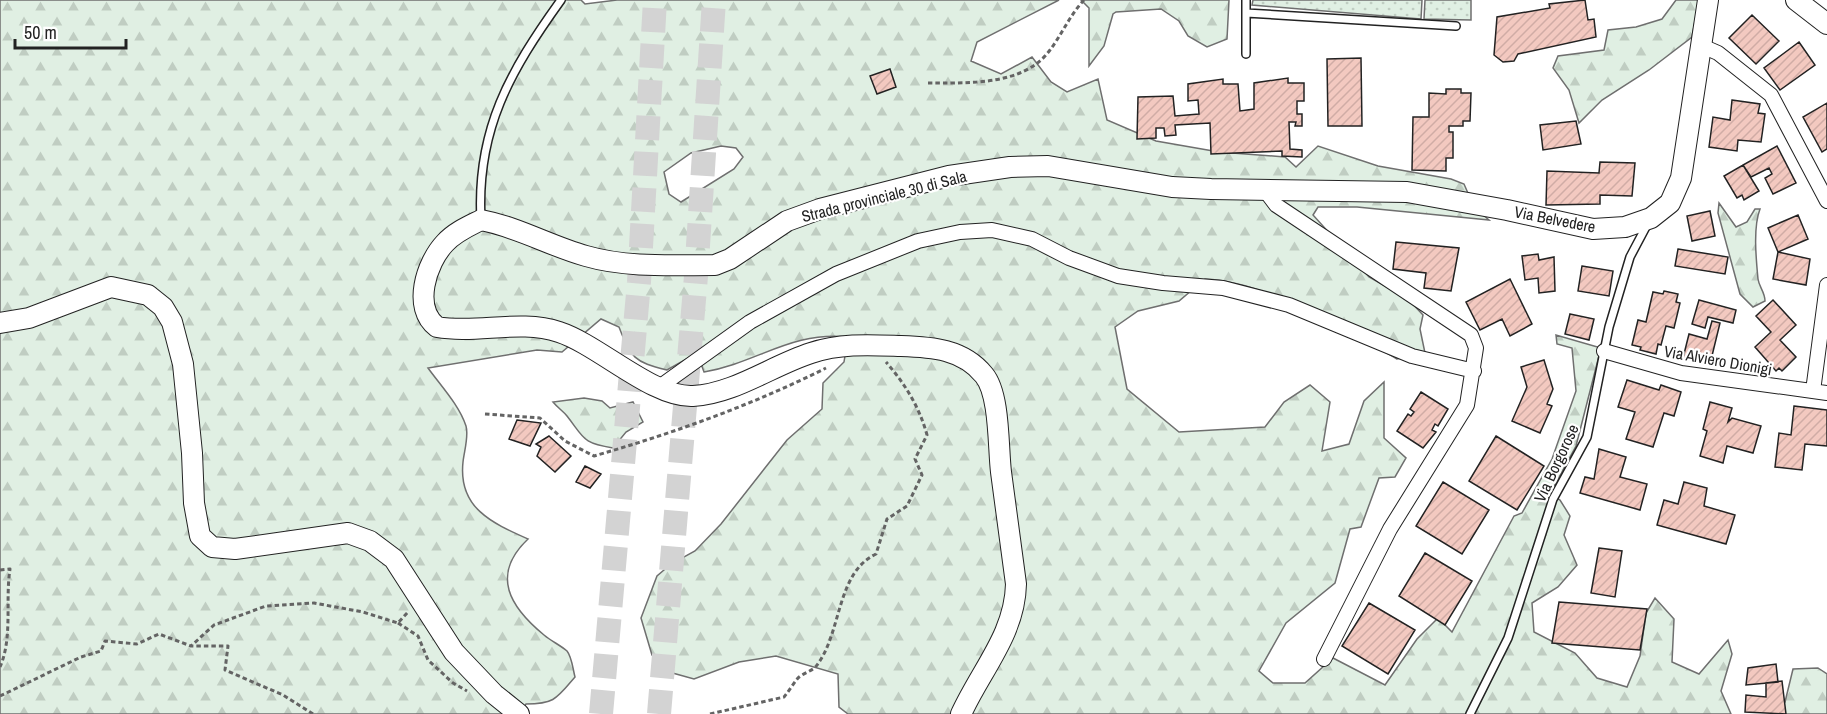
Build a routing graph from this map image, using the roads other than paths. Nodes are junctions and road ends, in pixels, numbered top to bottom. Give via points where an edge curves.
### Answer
1 (561, 0) edge
2 (1246, 0) edge
3 (1708, 0) edge
4 (1796, 0) edge
5 (1246, 14) junction
6 (1827, 24) edge
7 (1456, 26) dead end
8 (1702, 46) junction
9 (1246, 54) dead end
10 (1264, 189) junction
11 (1827, 201) edge
12 (1651, 218) junction
13 (481, 220) junction
14 (1827, 285) edge
15 (0, 323) edge
16 (1604, 351) junction
17 (1474, 371) junction
18 (658, 388) junction
19 (1820, 392) edge
20 (1324, 659) dead end
21 (519, 714) edge
22 (962, 714) edge
23 (1470, 714) edge

1 - 13 lane via 496,108 480,177
2 - 5 lane
3 - 8 street, Via Belvedere
4 - 6 street
5 - 7 lane
5 - 9 lane
8 - 11 street via 1718,53 1771,95
8 - 12 street, Via Belvedere via 1681,178 1670,203
10 - 12 street, Via Belvedere via 1407,192 1593,229 1625,227
10 - 13 street, Strada provinciale 30 di Sala via 1172,187 1048,166 1010,167 949,176 820,208 787,221 715,265 610,262
10 - 17 street via 1276,205 1471,334 1476,348
12 - 16 lane, Via Borgorose via 1630,257
13 - 18 street via 445,243 432,261 424,288 429,321 450,330 552,330 582,341
14 - 19 street
15 - 21 street via 29,318 111,287 148,295 172,322 183,364 200,536 212,547 235,549 348,533 370,541 394,559 454,652
16 - 19 street, Via Alviero Dionigi via 1681,373
16 - 23 lane, Via Borgorose via 1587,437 1553,500 1508,638
17 - 18 street via 1412,356 1289,305 1223,288 1118,276 1069,258 1032,238 992,230 918,241 836,274 750,322
17 - 20 street via 1467,405 1390,529
18 - 22 street via 690,397 704,395 813,352 852,345 949,351 986,376 1016,606 1004,637

